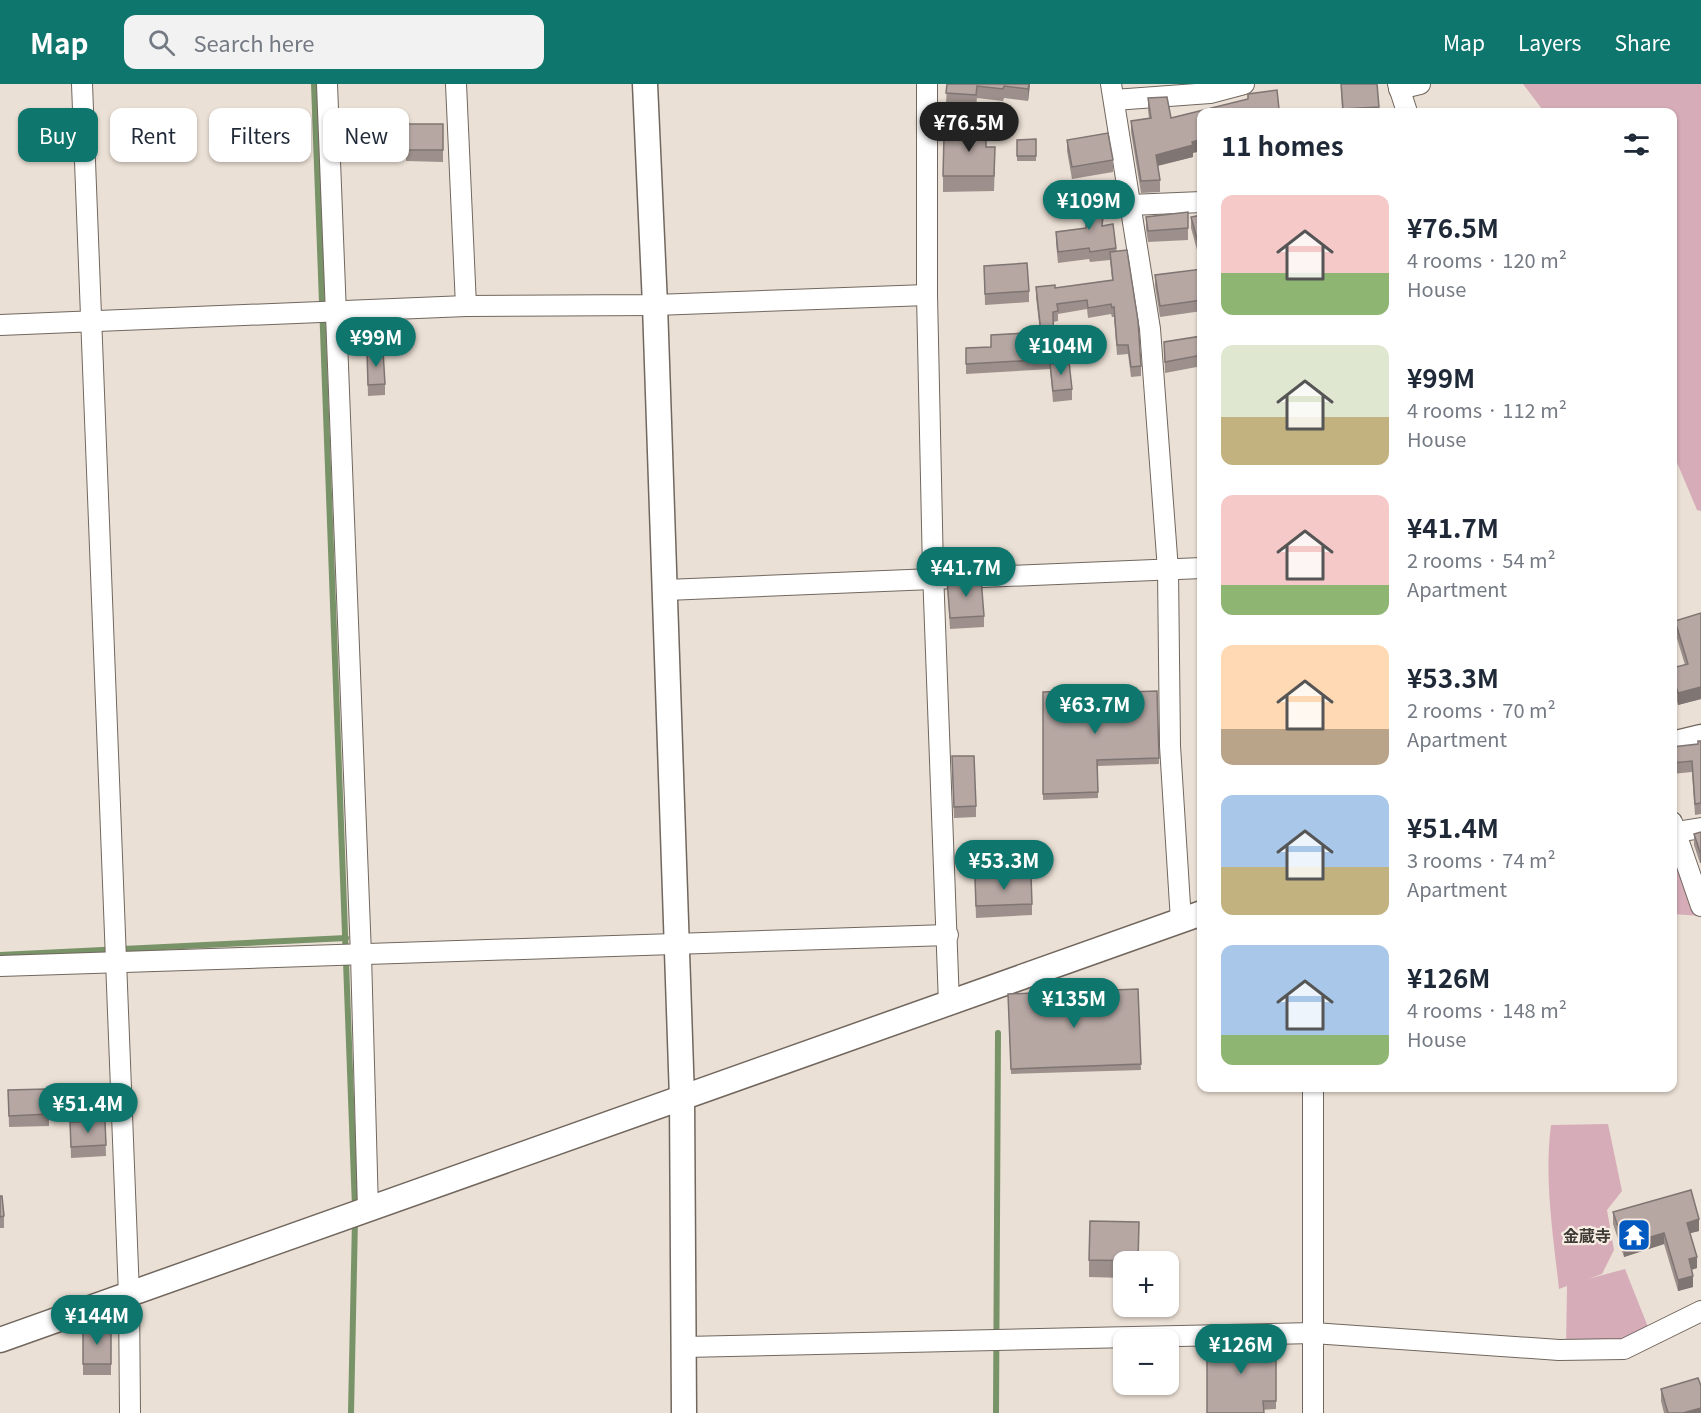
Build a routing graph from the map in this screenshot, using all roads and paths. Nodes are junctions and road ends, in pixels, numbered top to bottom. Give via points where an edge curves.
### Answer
1 (82, 84) edge
2 (327, 84) edge
3 (456, 84) edge
4 (645, 84) edge
5 (927, 84) edge
6 (1244, 84) edge
7 (1420, 84) edge
8 (1398, 86) edge
9 (1113, 92) edge
10 (1406, 108) edge
11 (1197, 202) edge
12 (1130, 205) junction
13 (927, 295) junction
14 (655, 305) junction
15 (466, 306) junction
16 (336, 313) junction
17 (91, 322) junction
18 (0, 325) edge
19 (1197, 568) edge
20 (1168, 570) junction
21 (933, 579) junction
22 (666, 590) junction
23 (1701, 737) edge
24 (1677, 743) edge
25 (1677, 827) edge
26 (1701, 828) edge
27 (1677, 836) edge
28 (1701, 906) edge
29 (1191, 917) edge
30 (948, 935) junction
31 (676, 946) junction
32 (361, 955) junction
33 (115, 962) junction
34 (0, 966) edge
35 (949, 1004) junction
36 (1313, 1092) edge
37 (682, 1098) junction
38 (368, 1210) junction
39 (129, 1295) junction
40 (1701, 1311) edge
41 (1313, 1333) junction
42 (0, 1340) edge
43 (685, 1347) junction
44 (130, 1413) edge
45 (684, 1413) edge
46 (1313, 1413) edge

1 - 17 street
2 - 16 street
3 - 15 street
4 - 14 street
5 - 13 street
6 - 9 street via 1210,93
7 - 8 street
8 - 10 street
9 - 12 street
11 - 12 street
12 - 20 street via 1150,330
13 - 14 street
13 - 21 street
14 - 15 street
14 - 22 street
15 - 16 street
16 - 17 street
16 - 32 street
17 - 18 street
17 - 33 street
19 - 20 street
20 - 21 street
20 - 29 street via 1170,746
21 - 22 street
21 - 30 street
22 - 31 street
23 - 24 street
25 - 26 street
27 - 28 street
29 - 35 street
30 - 31 street
30 - 35 street
31 - 32 street
31 - 37 street
32 - 33 street
32 - 38 street
33 - 34 street
33 - 39 street
35 - 37 street
36 - 41 street
37 - 38 street
37 - 43 street
38 - 39 street
39 - 42 street
39 - 44 street
40 - 41 street via 1624,1349 1559,1350
41 - 43 street
41 - 46 street
43 - 45 street

